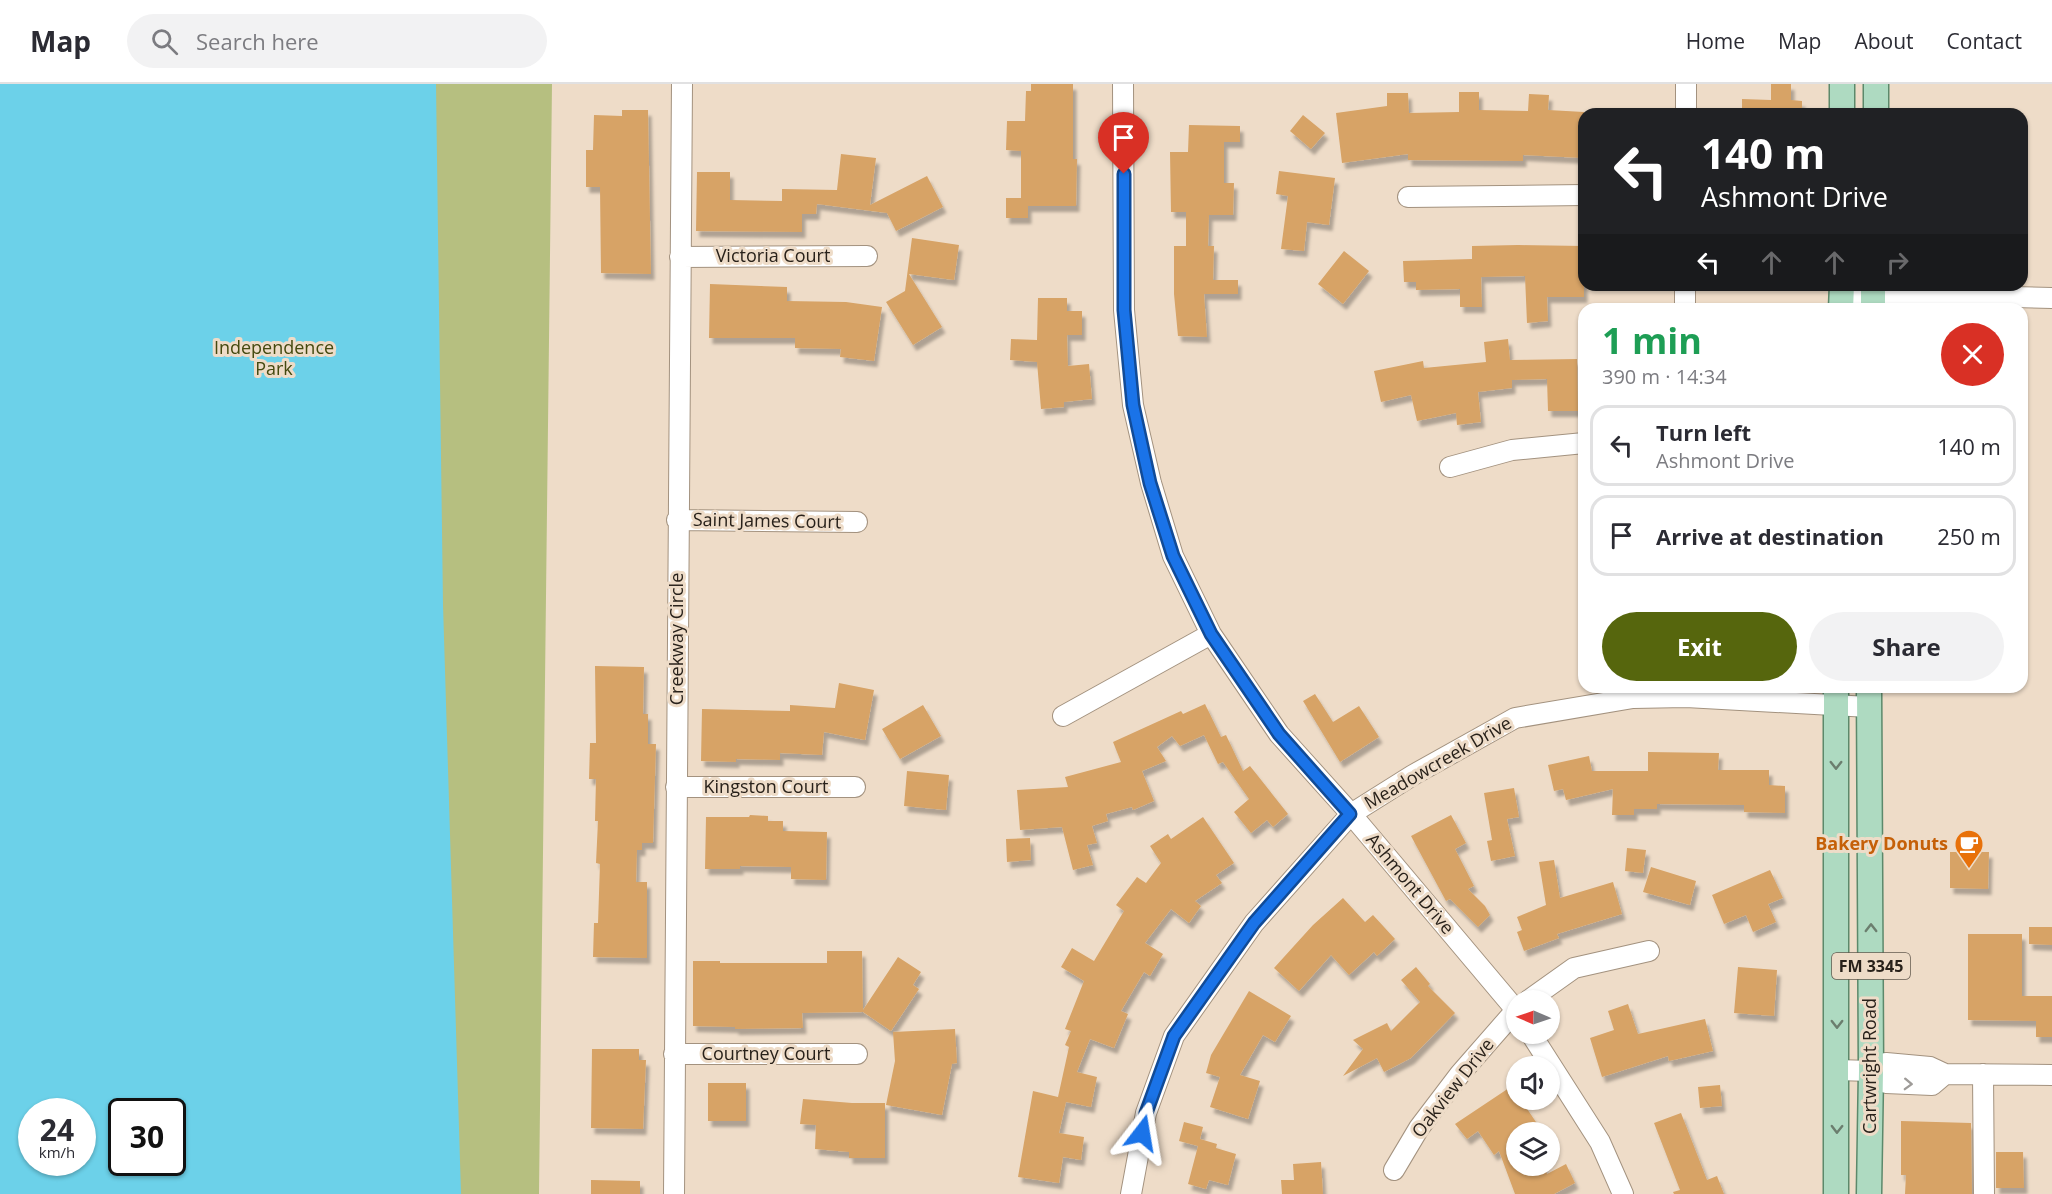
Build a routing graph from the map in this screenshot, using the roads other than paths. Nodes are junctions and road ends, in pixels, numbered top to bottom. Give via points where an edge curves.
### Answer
1 (682, 84) edge
2 (1123, 84) edge
3 (1686, 84) edge
4 (1842, 84) edge
5 (1876, 84) edge
6 (1686, 108) edge
7 (1842, 108) edge
8 (1876, 108) edge
9 (1578, 195) edge
10 (1408, 198) dead end
11 (867, 256) dead end
12 (680, 257) junction
13 (1842, 296) edge
14 (1873, 296) edge
15 (2052, 298) edge
16 (1578, 444) edge
17 (1450, 467) dead end
18 (677, 520) junction
19 (857, 522) dead end
20 (1211, 634) junction
21 (1677, 693) edge
22 (1716, 693) edge
23 (1836, 697) edge
24 (1869, 697) edge
25 (1063, 716) dead end
26 (676, 787) junction
27 (855, 787) dead end
28 (1350, 814) junction
29 (1649, 951) dead end
30 (1543, 990) edge
31 (1506, 998) edge
32 (1506, 1021) edge
33 (1537, 1044) edge
34 (674, 1054) junction
35 (857, 1054) dead end
36 (1837, 1070) junction
37 (1871, 1071) junction
38 (1983, 1074) junction
39 (2052, 1076) edge
40 (1395, 1170) dead end
41 (674, 1194) edge
42 (1131, 1194) edge
43 (1623, 1194) edge
44 (1836, 1194) edge
45 (1869, 1194) edge
46 (1984, 1194) edge

1 - 12 street, Creekway Circle
2 - 20 street, Ashmont Drive via 1124,310 1133,405 1150,483 1173,556
3 - 6 street
4 - 7 main road
5 - 8 main road
9 - 10 street
11 - 12 street, Victoria Court
12 - 18 street, Creekway Circle
13 - 14 street
14 - 15 street
16 - 17 street via 1512,450
18 - 19 street, Saint James Court
18 - 26 street, Creekway Circle
20 - 25 street
20 - 28 street, Ashmont Drive via 1279,734
21 - 28 street, Meadowcreek Drive via 1515,718
22 - 23 street, Meadowcreek Drive
23 - 24 street, Meadowcreek Drive
23 -> 36 main road, Cartwright Road / FM 3345
37 -> 24 main road, Cartwright Road / FM 3345
26 - 27 street, Kingston Court
26 - 34 street, Creekway Circle
28 - 31 street, Ashmont Drive
28 - 42 street, Meadowcreek Drive via 1254,923 1174,1036 1146,1113
29 - 30 street via 1574,968
32 - 40 street, Oakview Drive via 1426,1119
33 - 43 street via 1599,1142
34 - 35 street, Courtney Court
34 - 41 street, Creekway Circle
36 - 37 street
36 -> 44 main road, Cartwright Road / FM 3345
37 - 38 street via 1886,1063 1930,1067 1945,1074
37 - 45 main road, Cartwright Road / FM 3345
38 - 39 street
38 - 46 street

